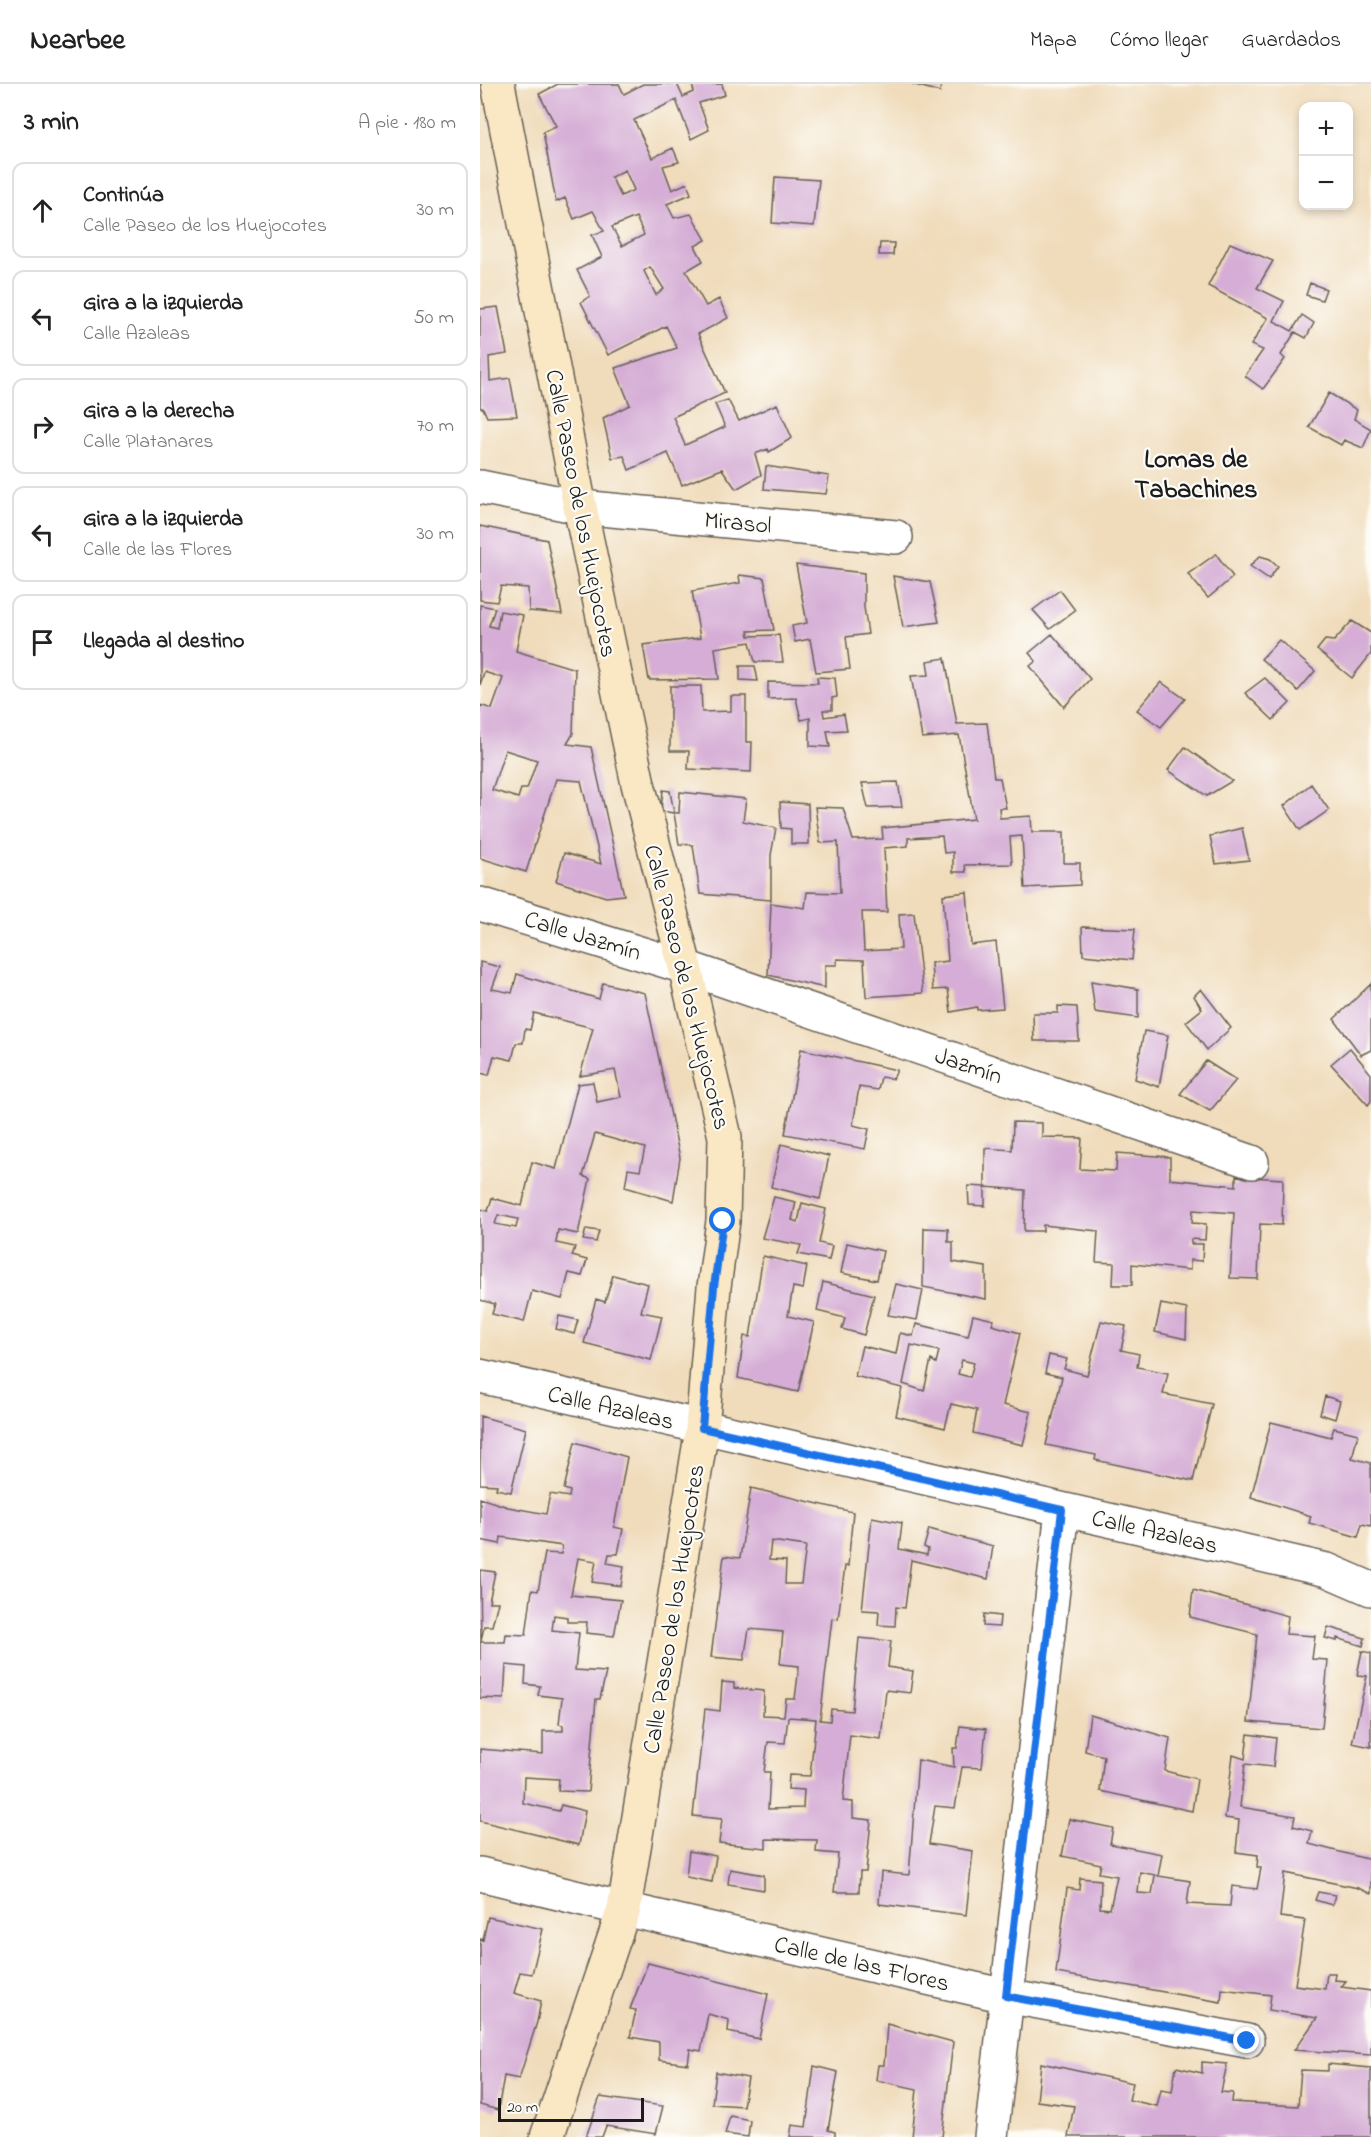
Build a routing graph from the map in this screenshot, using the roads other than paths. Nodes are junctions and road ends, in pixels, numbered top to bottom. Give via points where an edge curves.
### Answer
1 (498, 84) edge
2 (480, 487) edge
3 (580, 507) junction
4 (896, 537) dead end
5 (480, 904) edge
6 (685, 967) junction
7 (1252, 1162) dead end
8 (480, 1376) edge
9 (702, 1428) junction
10 (1062, 1510) junction
11 (1371, 1589) edge
12 (480, 1874) edge
13 (624, 1909) junction
14 (1006, 1996) junction
15 (1247, 2041) dead end
16 (547, 2137) edge
17 (991, 2137) edge

1 - 3 street, Calle Paseo de los Huejocotes
2 - 3 street, Mirasol
3 - 4 street, Mirasol
3 - 6 street, Calle Paseo de los Huejocotes via 638,784
5 - 6 street, Calle Jazmín
6 - 7 street, Jazmín
6 - 9 street, Calle Paseo de los Huejocotes via 725,1137 723,1221
8 - 9 street, Calle Azaleas
9 - 10 street, Calle Azaleas
9 - 13 street, Calle Paseo de los Huejocotes
10 - 11 street, Calle Azaleas via 1327,1570
10 - 14 street
12 - 13 street, Calle de las Flores
13 - 14 street, Calle de las Flores
13 - 16 street, Calle Paseo de los Huejocotes
14 - 15 street, Calle de las Flores
14 - 17 street

